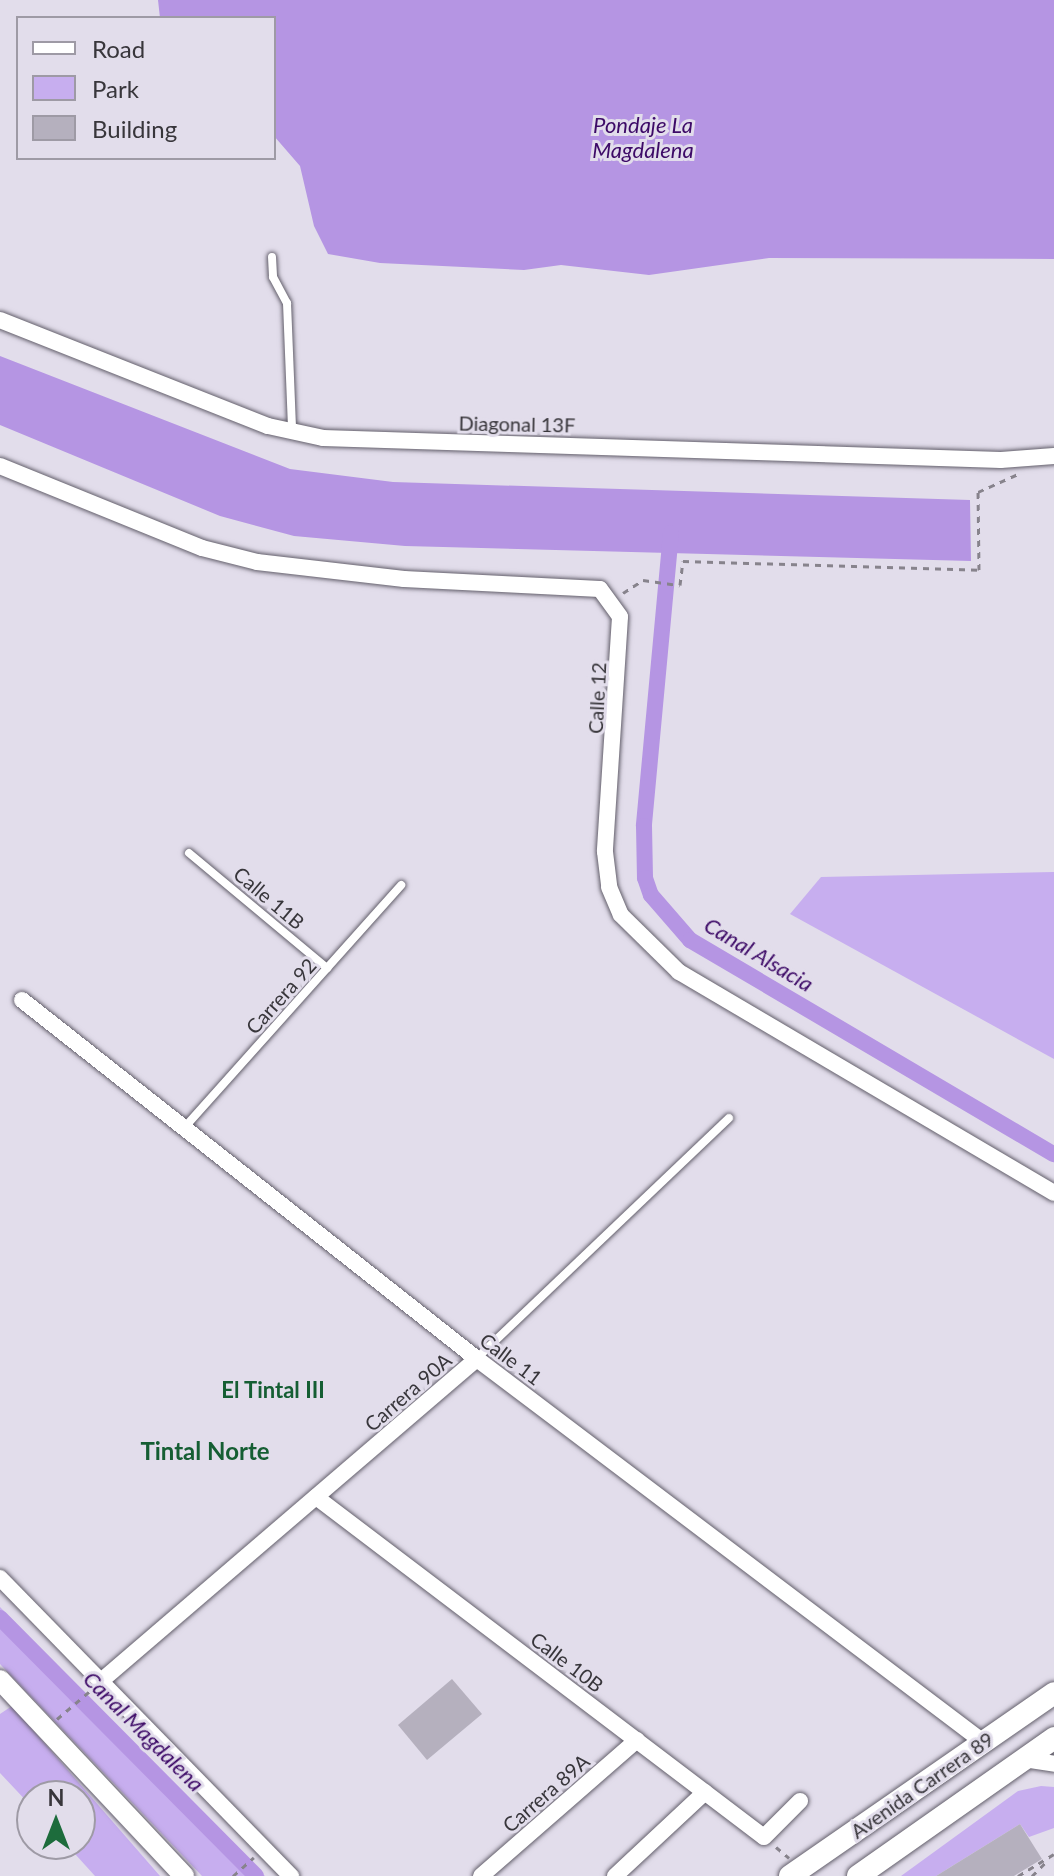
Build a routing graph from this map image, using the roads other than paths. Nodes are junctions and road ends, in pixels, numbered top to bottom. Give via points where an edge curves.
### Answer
1 (272, 257) dead end
2 (0, 320) edge
3 (292, 431) junction
4 (1054, 456) edge
5 (0, 466) edge
6 (189, 853) dead end
7 (401, 885) dead end
8 (327, 968) junction
9 (22, 1000) dead end
10 (729, 1118) dead end
11 (184, 1128) junction
12 (1054, 1193) edge
13 (477, 1359) junction
14 (316, 1497) junction
15 (0, 1578) edge
16 (101, 1681) junction
17 (2, 1685) edge
18 (1054, 1693) edge
19 (1054, 1738) edge
20 (637, 1740) junction
21 (983, 1742) junction
22 (1024, 1759) junction
23 (1054, 1764) edge
24 (705, 1792) junction
25 (800, 1801) dead end
26 (791, 1868) edge
27 (184, 1876) edge
28 (291, 1876) edge
29 (481, 1876) edge
30 (615, 1876) edge
31 (858, 1876) edge

1 - 3 lane via 273,277 287,303
2 - 3 street, Diagonal 13F via 253,421
3 - 4 street, Diagonal 13F via 384,442 1001,460
5 - 12 street, Calle 12 via 202,548 257,562 404,579 592,588 612,600 620,617 619,697 605,852 609,887 621,915 679,972
6 - 8 lane, Calle 11B
7 - 8 lane, Carrera 92
8 - 11 lane, Carrera 92
9 - 11 street, Calle 11
10 - 13 lane, Carrera 90A
11 - 13 street, Calle 11
13 - 14 street, Carrera 90A
13 - 21 street, Calle 11
14 - 16 street, Carrera 90A
14 - 20 street, Calle 10B
15 - 16 street
16 - 28 street
17 - 27 street
18 - 21 main road, Avenida Carrera 89
19 - 22 main road, Avenida Carrera 89
20 - 24 street, Calle 10B
20 - 29 street, Carrera 89A
21 - 26 main road, Avenida Carrera 89
22 - 23 street
22 - 31 main road, Avenida Carrera 89
24 - 25 street, Calle 10B via 764,1837
24 - 30 street

